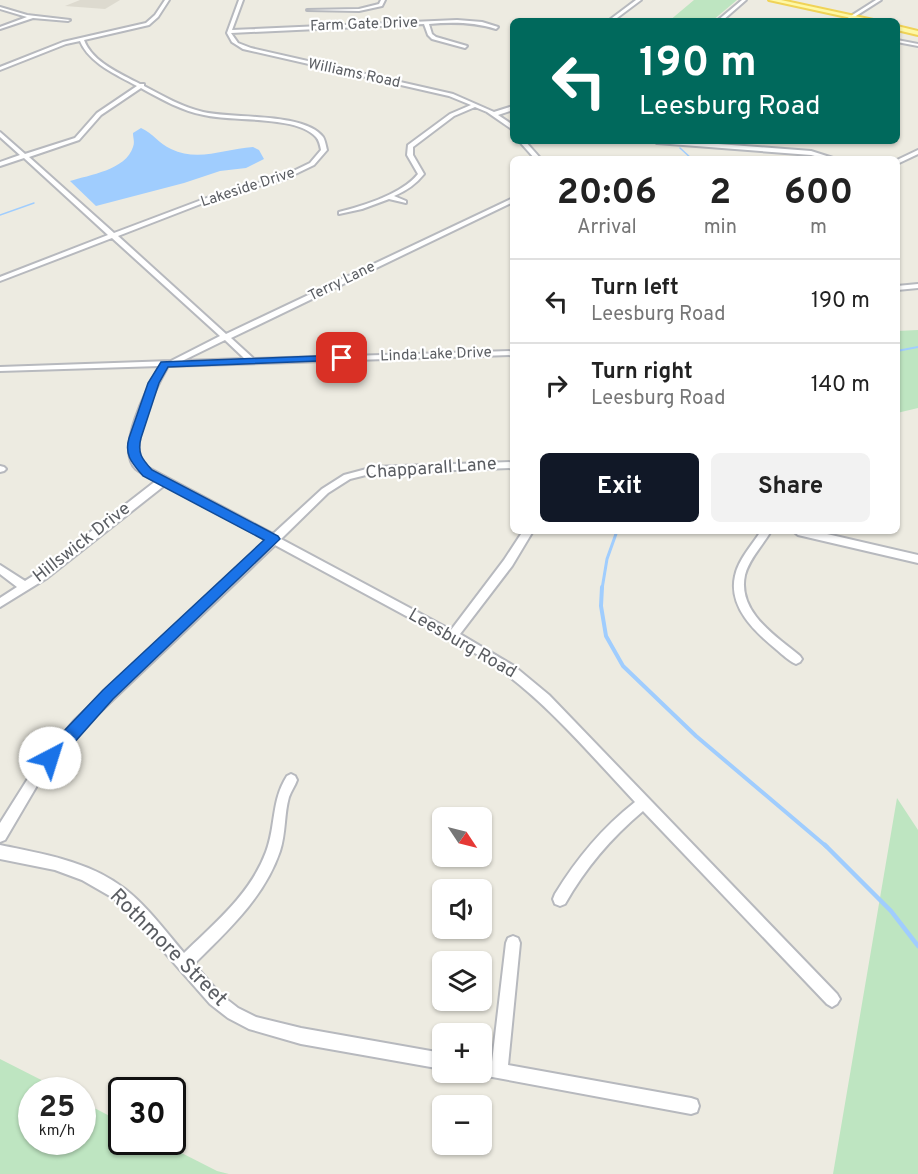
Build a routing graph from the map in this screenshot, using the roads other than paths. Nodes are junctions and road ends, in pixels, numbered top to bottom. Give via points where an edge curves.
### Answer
1 (167, 0) edge
2 (241, 0) edge
3 (383, 0) edge
4 (639, 0) edge
5 (744, 0) edge
6 (879, 0) edge
7 (770, 1) edge
8 (0, 8) edge
9 (309, 10) dead end
10 (31, 17) junction
11 (614, 18) edge
12 (723, 18) edge
13 (847, 18) edge
14 (853, 18) edge
15 (68, 20) dead end
16 (426, 22) junction
17 (0, 28) edge
18 (496, 28) dead end
19 (900, 28) edge
20 (230, 31) junction
21 (918, 31) edge
22 (82, 39) junction
23 (900, 42) edge
24 (918, 45) edge
25 (465, 47) dead end
26 (0, 69) edge
27 (142, 85) junction
28 (476, 105) junction
29 (510, 109) edge
30 (495, 114) junction
31 (510, 126) edge
32 (0, 134) edge
33 (525, 144) edge
34 (749, 144) edge
35 (918, 152) edge
36 (535, 156) edge
37 (822, 156) edge
38 (25, 157) junction
39 (900, 161) edge
40 (0, 164) edge
41 (388, 196) junction
42 (510, 201) edge
43 (404, 202) dead end
44 (341, 213) dead end
45 (113, 237) junction
46 (0, 279) edge
47 (918, 286) edge
48 (900, 288) edge
49 (225, 337) junction
50 (510, 353) edge
51 (252, 361) junction
52 (168, 364) junction
53 (0, 369) edge
54 (510, 465) edge
55 (163, 481) junction
56 (526, 534) edge
57 (764, 534) edge
58 (810, 534) edge
59 (273, 539) junction
60 (918, 560) edge
61 (0, 569) edge
62 (25, 588) junction
63 (0, 603) edge
64 (452, 636) junction
65 (796, 659) dead end
66 (291, 780) dead end
67 (644, 802) junction
68 (0, 835) edge
69 (0, 852) edge
70 (560, 899) dead end
71 (513, 943) dead end
72 (184, 964) junction
73 (832, 999) dead end
74 (432, 1059) edge
75 (492, 1070) edge
76 (499, 1071) junction
77 (691, 1106) dead end

1 - 22 street via 147,24
2 - 20 street
3 - 9 street via 381,5 368,9
4 - 11 street
5 - 12 street
6 - 14 street
7 - 13 main road
8 - 10 street
10 - 15 street
10 - 17 street
16 - 18 street, Farm Gate Drive via 468,21
16 - 20 street, Farm Gate Drive
16 - 25 street via 434,38
19 - 21 main road
20 - 28 street, Williams Road via 235,43 258,52 438,92
22 - 26 street
22 - 27 street, Lakeside Drive via 101,63
23 - 24 street
27 - 38 street via 99,114 77,139
27 - 45 street, Lakeside Drive via 203,114 270,119 308,129 321,139 324,150 312,164 283,178 222,194
28 - 30 street, Williams Road
28 - 41 street via 452,115 412,144 409,151 421,171 420,177
29 - 30 street
30 - 31 street, Williams Road
32 - 38 street
33 - 36 street
34 - 37 street
35 - 39 street
38 - 40 street
38 - 45 street
41 - 43 street
41 - 44 street
42 - 49 street, Terry Lane
45 - 46 street
45 - 49 street
47 - 48 street
49 - 51 street
49 - 52 street, Terry Lane
50 - 51 street, Linda Lake Drive
51 - 52 street, Linda Lake Drive
52 - 53 street, Linda Lake Drive
52 - 55 street, Leesburg Road via 153,383 133,446 140,466
54 - 59 street, Chapparall Lane via 388,468 360,473 325,491
55 - 59 street, Leesburg Road
55 - 62 street, Hillswick Drive
56 - 64 street
57 - 65 street via 741,574 739,591 750,617
58 - 60 street
59 - 64 street, Leesburg Road
59 - 68 street, Chapparall Lane via 78,725 38,774
61 - 62 street
62 - 63 street, Hillswick Drive
64 - 67 street, Leesburg Road via 523,679
66 - 72 street via 282,795 273,852 252,892
67 - 70 street via 594,845
67 - 73 street, Leesburg Road
69 - 72 street, Rothmore Street via 55,863 98,880 120,894
71 - 76 street
72 - 74 street, Rothmore Street via 215,999 254,1024
75 - 76 street
76 - 77 street

